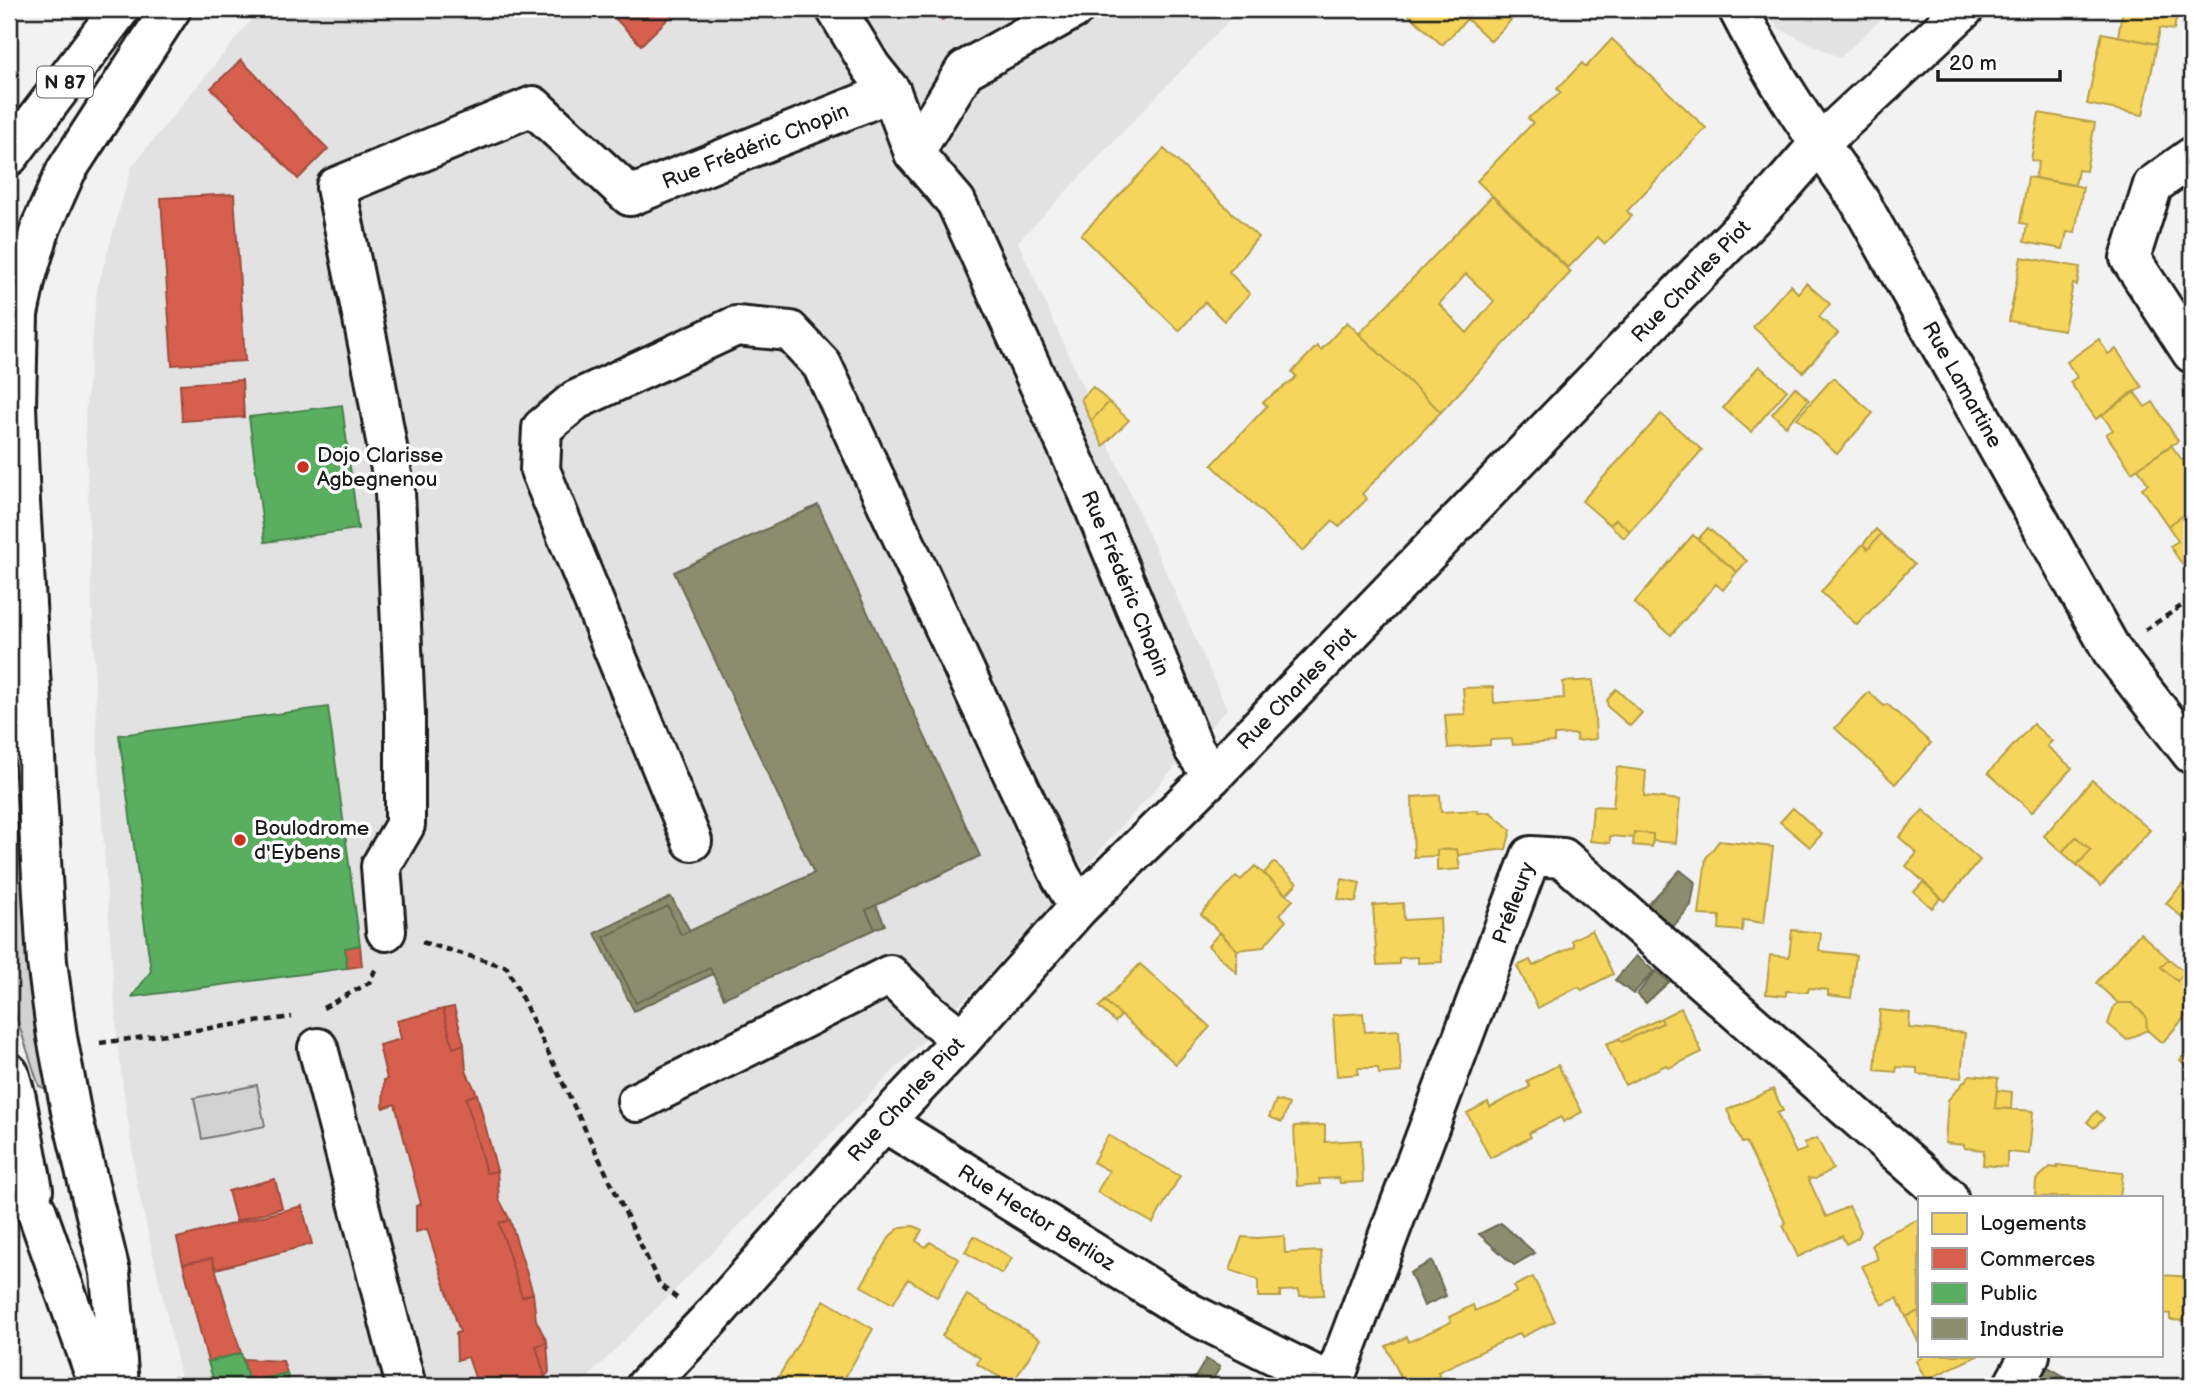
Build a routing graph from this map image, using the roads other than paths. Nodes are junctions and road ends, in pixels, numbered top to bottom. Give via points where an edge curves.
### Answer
1 (120, 9) edge
2 (171, 9) edge
3 (836, 9) edge
4 (1074, 9) edge
5 (1738, 9) edge
6 (1964, 9) edge
7 (891, 92) junction
8 (1819, 144) junction
9 (914, 153) junction
10 (9, 156) edge
11 (2192, 156) edge
12 (2192, 353) edge
13 (2192, 754) edge
14 (1212, 776) junction
15 (692, 841) dead end
16 (1079, 907) junction
17 (386, 932) road end
18 (962, 1040) junction
19 (318, 1048) dead end
20 (9, 1073) edge
21 (637, 1102) dead end
22 (884, 1122) junction
23 (9, 1161) edge
24 (1947, 1196) edge
25 (37, 1212) junction
26 (1191, 1313) joint
27 (2029, 1356) edge
28 (666, 1379) edge
29 (1335, 1385) edge
30 (99, 1386) edge
31 (120, 1386) edge
32 (407, 1386) edge
33 (2013, 1386) edge

1 - 10 main road, N 87
2 - 31 main road via 66,171 29,264 16,335 20,502 47,961 71,1111 110,1272
3 - 7 main road
4 - 9 main road via 965,70
5 - 8 main road, Rue Lamartine
6 - 8 main road, Rue Charles Piot
7 - 9 main road, Rue Frédéric Chopin
7 - 17 main road, Rue Frédéric Chopin via 630,196 533,106 336,187 395,492 405,825 381,866
8 - 13 main road, Rue Lamartine via 1859,200 2112,651
8 - 14 main road, Rue Charles Piot
9 - 14 main road, Rue Frédéric Chopin via 956,202 1088,492 1194,749
11 - 12 main road via 2153,185 2130,258
14 - 16 main road, Rue Charles Piot
15 - 16 main road via 540,470 542,428 576,400 736,326 790,331 822,365
16 - 18 main road, Rue Charles Piot
18 - 21 main road via 890,975
18 - 22 main road, Rue Charles Piot
19 - 32 main road
20 - 25 main road
22 - 26 main road, Rue Hector Berlioz
22 - 28 main road, Rue Charles Piot via 707,1322
23 - 25 main road
24 - 29 main road, Préfleury via 1563,858 1531,856
25 - 30 main road
26 - 29 main road, Préfleury
27 - 33 main road

